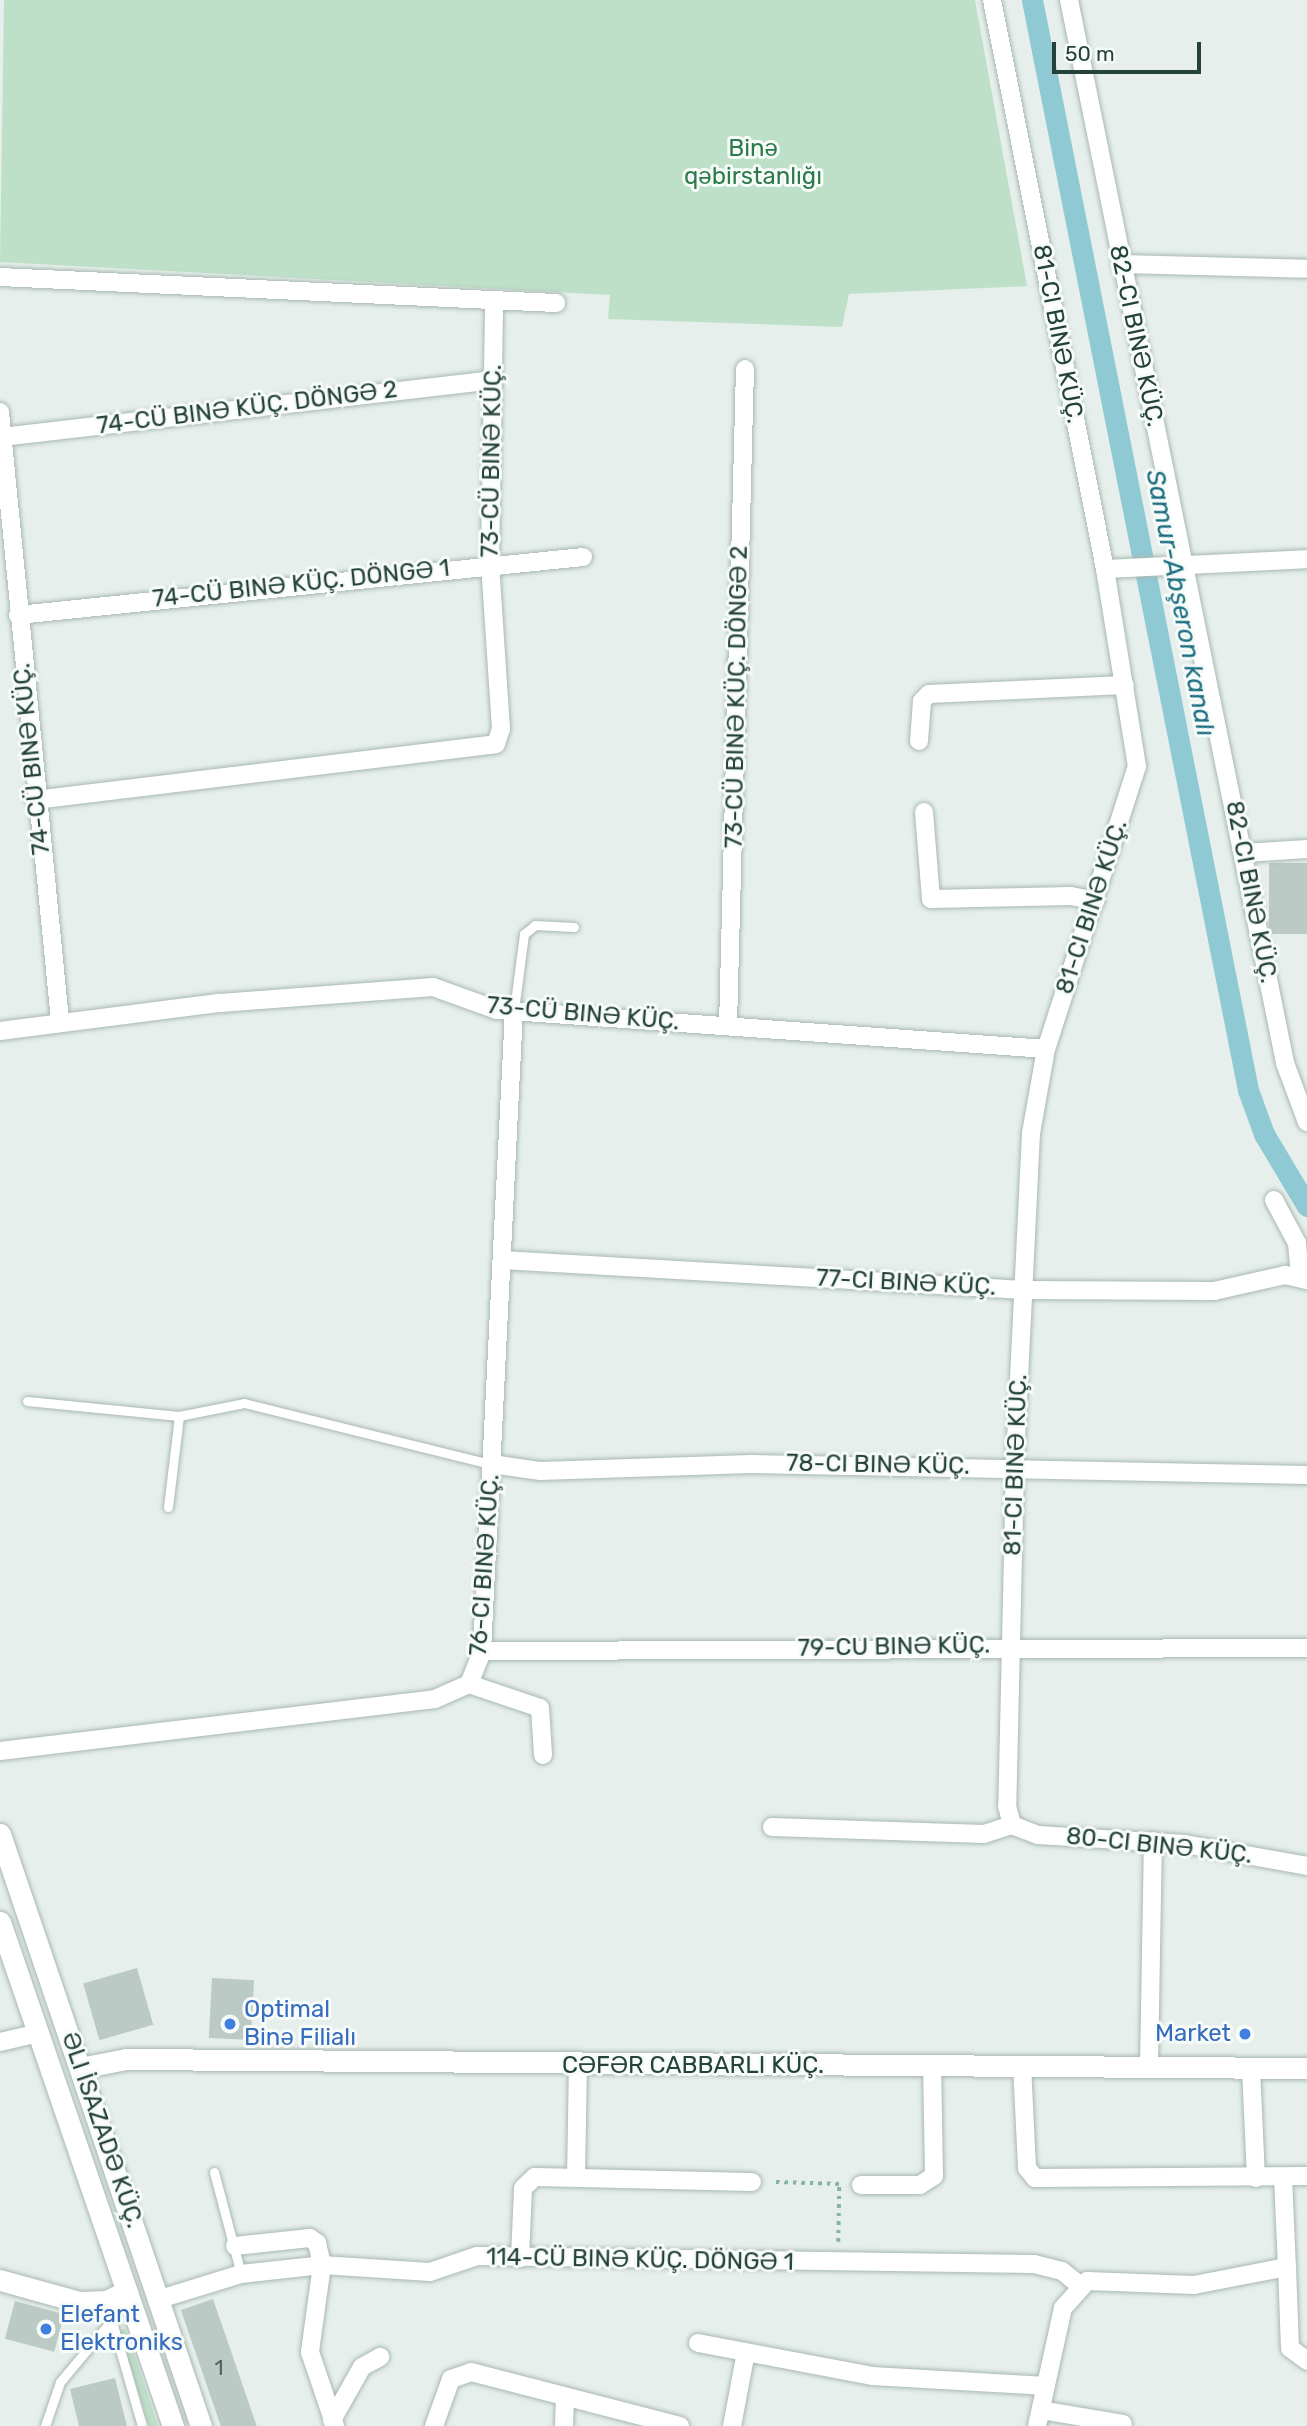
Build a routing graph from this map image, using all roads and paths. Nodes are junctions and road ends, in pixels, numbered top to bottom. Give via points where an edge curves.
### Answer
1 (992, 0) edge
2 (1069, 0) edge
3 (1121, 264) junction
4 (1307, 269) edge
5 (0, 277) edge
6 (494, 300) junction
7 (556, 303) dead end
8 (745, 369) dead end
9 (492, 380) junction
10 (0, 412) edge
11 (2, 437) junction
12 (583, 557) dead end
13 (1307, 559) edge
14 (1183, 561) junction
15 (490, 563) junction
16 (1105, 569) junction
17 (18, 615) junction
18 (1125, 685) junction
19 (919, 741) dead end
20 (35, 800) junction
21 (924, 812) dead end
22 (1307, 849) edge
23 (1244, 853) junction
24 (1096, 901) junction
25 (574, 927) dead end
26 (514, 1010) junction
27 (60, 1021) junction
28 (728, 1026) junction
29 (0, 1031) edge
30 (1046, 1049) junction
31 (1307, 1122) edge
32 (1274, 1200) dead end
33 (502, 1260) junction
34 (1304, 1278) edge
35 (1024, 1290) junction
36 (27, 1401) dead end
37 (179, 1416) junction
38 (492, 1464) junction
39 (1015, 1466) junction
40 (1307, 1475) edge
41 (168, 1507) dead end
42 (1010, 1646) junction
43 (1307, 1648) edge
44 (482, 1651) junction
45 (469, 1684) junction
46 (0, 1751) edge
47 (543, 1755) dead end
48 (1012, 1825) junction
49 (772, 1827) dead end
50 (0, 1834) edge
51 (1153, 1841) junction
52 (1307, 1866) edge
53 (0, 1922) edge
54 (38, 2033) junction
55 (0, 2042) edge
56 (932, 2065) junction
57 (1022, 2065) junction
58 (1149, 2066) junction
59 (578, 2067) junction
60 (80, 2068) junction
61 (1251, 2068) junction
62 (1307, 2068) edge
63 (53, 2076) junction
64 (214, 2172) dead end
65 (1307, 2176) edge
66 (576, 2177) junction
67 (1283, 2177) junction
68 (1256, 2178) junction
69 (752, 2182) dead end
70 (776, 2182) dead end
71 (839, 2184) junction
72 (861, 2185) joint
73 (235, 2246) junction
74 (520, 2258) junction
75 (322, 2265) junction
76 (837, 2265) junction
77 (1287, 2267) junction
78 (241, 2274) junction
79 (0, 2280) edge
80 (1079, 2285) junction
81 (127, 2291) junction
82 (160, 2299) junction
83 (108, 2311) junction
84 (698, 2343) dead end
85 (746, 2352) junction
86 (380, 2357) dead end
87 (1307, 2361) edge
88 (1043, 2386) junction
89 (565, 2399) junction
90 (1039, 2418) edge
91 (334, 2423) edge
92 (1123, 2424) dead end
93 (45, 2426) edge
94 (142, 2426) edge
95 (173, 2426) edge
96 (201, 2426) edge
97 (434, 2426) edge
98 (564, 2426) edge
99 (680, 2426) edge
100 (732, 2426) edge

1 - 16 street, 81-CI BINƏ KÜÇ.
2 - 3 street, 82-CI BINƏ KÜÇ.
3 - 4 street
3 - 14 street, 82-CI BINƏ KÜÇ.
5 - 6 street
6 - 7 street
6 - 9 street, 73-CÜ BINƏ KÜÇ.
8 - 28 street, 73-CÜ BINƏ KÜÇ. DÖNGƏ 2
9 - 11 street, 74-CÜ BINƏ KÜÇ. DÖNGƏ 2
9 - 15 street, 73-CÜ BINƏ KÜÇ.
10 - 11 street, 74-CÜ BINƏ KÜÇ.
11 - 17 street, 74-CÜ BINƏ KÜÇ.
12 - 15 street, 74-CÜ BINƏ KÜÇ. DÖNGƏ 1
13 - 14 street
14 - 16 street
14 - 23 street, 82-CI BINƏ KÜÇ.
15 - 17 street, 74-CÜ BINƏ KÜÇ. DÖNGƏ 1
15 - 20 street, 73-CÜ BINƏ KÜÇ. via 501,729 496,744
16 - 18 street, 81-CI BINƏ KÜÇ.
17 - 20 street, 74-CÜ BINƏ KÜÇ.
18 - 19 street via 929,694 922,701
18 - 24 street, 81-CI BINƏ KÜÇ. via 1138,766
20 - 27 street, 74-CÜ BINƏ KÜÇ.
21 - 24 street via 931,899 1071,896
22 - 23 street
23 - 31 street, 82-CI BINƏ KÜÇ. via 1285,1063
24 - 30 street, 81-CI BINƏ KÜÇ.
25 - 26 lane via 535,925 524,934
26 - 27 street, 73-CÜ BINƏ KÜÇ. via 421,987
26 - 28 street, 73-CÜ BINƏ KÜÇ.
26 - 33 street
27 - 29 street, 73-CÜ BINƏ KÜÇ.
28 - 30 street, 73-CÜ BINƏ KÜÇ.
30 - 35 street, 81-CI BINƏ KÜÇ. via 1031,1133
32 - 34 street via 1297,1243
33 - 35 street, 77-CI BINƏ KÜÇ.
33 - 38 street
34 - 35 street, 77-CI BINƏ KÜÇ. via 1225,1290
35 - 39 street, 81-CI BINƏ KÜÇ.
36 - 37 lane
37 - 38 lane via 244,1403
37 - 41 lane
38 - 39 street, 78-CI BINƏ KÜÇ. via 540,1471 751,1464
38 - 44 street
39 - 40 street, 78-CI BINƏ KÜÇ.
39 - 42 street, 81-CI BINƏ KÜÇ.
42 - 43 street, 79-CU BINƏ KÜÇ.
42 - 44 street, 79-CU BINƏ KÜÇ.
42 - 48 street, 81-CI BINƏ KÜÇ. via 1007,1806
44 - 45 street
45 - 46 street via 435,1699
45 - 47 street via 540,1708
48 - 49 street via 984,1834
48 - 51 street, 80-CI BINƏ KÜÇ. via 1038,1835
50 - 60 street, ƏLI İSAZADƏ KÜÇ.
51 - 52 street, 80-CI BINƏ KÜÇ.
51 - 58 street
53 - 54 street, ƏLI İSAZADƏ KÜÇ.
54 - 55 street
54 - 63 street, ƏLI İSAZADƏ KÜÇ.
56 - 57 street
56 - 59 street
56 - 72 street via 934,2176 920,2185
57 - 58 street
57 - 68 street via 1027,2168 1035,2178
58 - 61 street
59 - 60 street via 126,2059
59 - 66 street
60 - 63 street
60 - 82 street, ƏLI İSAZADƏ KÜÇ.
61 - 62 street
61 - 68 street
63 - 81 street, ƏLI İSAZADƏ KÜÇ.
64 - 73 lane
65 - 67 street
66 - 69 street
66 - 74 street via 526,2181
67 - 68 street
67 - 77 street
70 - 71 path
71 - 72 path
71 - 76 path
73 - 75 street via 310,2238
73 - 78 lane
74 - 75 street, 114-CÜ BINƏ KÜÇ. DÖNGƏ 1 via 477,2256 430,2272
74 - 76 street, 114-CÜ BINƏ KÜÇ. DÖNGƏ 1
75 - 78 street, 114-CÜ BINƏ KÜÇ. DÖNGƏ 1
75 - 91 street via 310,2352
76 - 80 street, 114-CÜ BINƏ KÜÇ. DÖNGƏ 1 via 1034,2264 1062,2272
77 - 80 street via 1206,2284
77 - 87 street via 1290,2348
78 - 82 street, 114-CÜ BINƏ KÜÇ. DÖNGƏ 1
79 - 83 street
80 - 88 street via 1063,2308
81 - 83 street
81 - 95 street, ƏLI İSAZADƏ KÜÇ.
82 - 96 street, ƏLI İSAZADƏ KÜÇ.
83 - 93 lane via 60,2382
83 - 94 lane
84 - 85 street
85 - 88 street via 872,2376
85 - 100 street
86 - 91 street via 362,2367
88 - 90 street
89 - 97 street via 461,2373 446,2386
89 - 98 street
89 - 99 street
90 - 92 street

